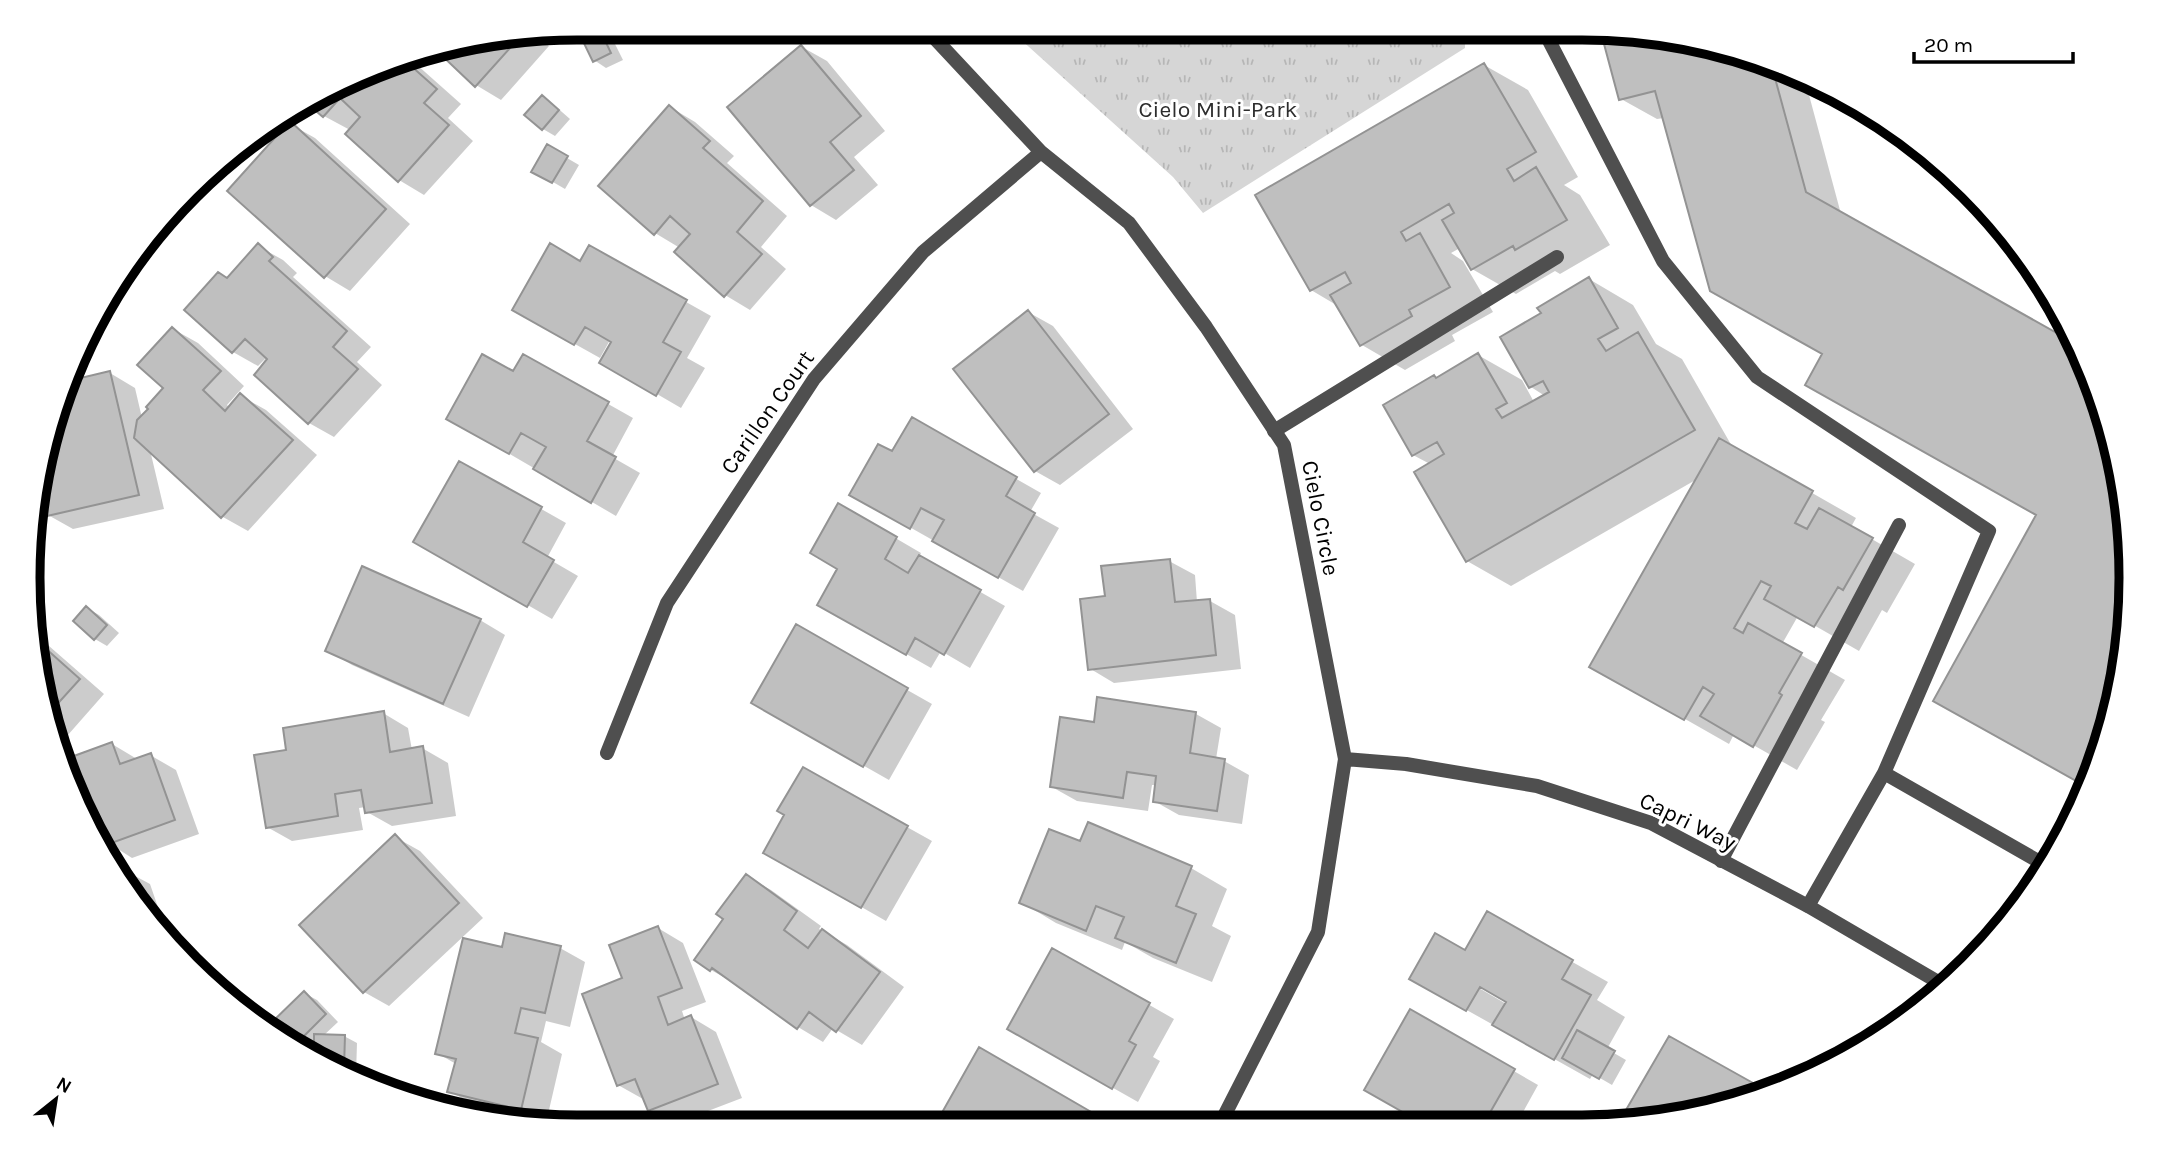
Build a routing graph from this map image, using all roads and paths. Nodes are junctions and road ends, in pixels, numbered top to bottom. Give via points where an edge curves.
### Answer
1 (936, 40) edge
2 (1549, 40) edge
3 (1041, 152) junction
4 (1557, 257) dead end
5 (1274, 431) junction
6 (1899, 525) dead end
7 (607, 753) dead end
8 (1345, 759) junction
9 (1884, 772) junction
10 (1721, 861) junction
11 (2038, 861) edge
12 (1808, 906) junction
13 (1936, 981) edge
14 (1225, 1115) edge

1 - 3 street, Cielo Circle
2 - 9 street via 1663,261 1757,377 1989,531
3 - 5 street, Cielo Circle via 1129,223 1206,327
3 - 7 street, Carillon Court via 923,252 814,379 667,603
4 - 5 street
5 - 8 street, Cielo Circle via 1284,445
6 - 10 street
8 - 10 street, Capri Way via 1406,764 1536,786 1651,823
8 - 14 street, Cielo Circle via 1318,932
9 - 11 street
9 - 12 street
10 - 12 street, Capri Way
12 - 13 street, Capri Way

